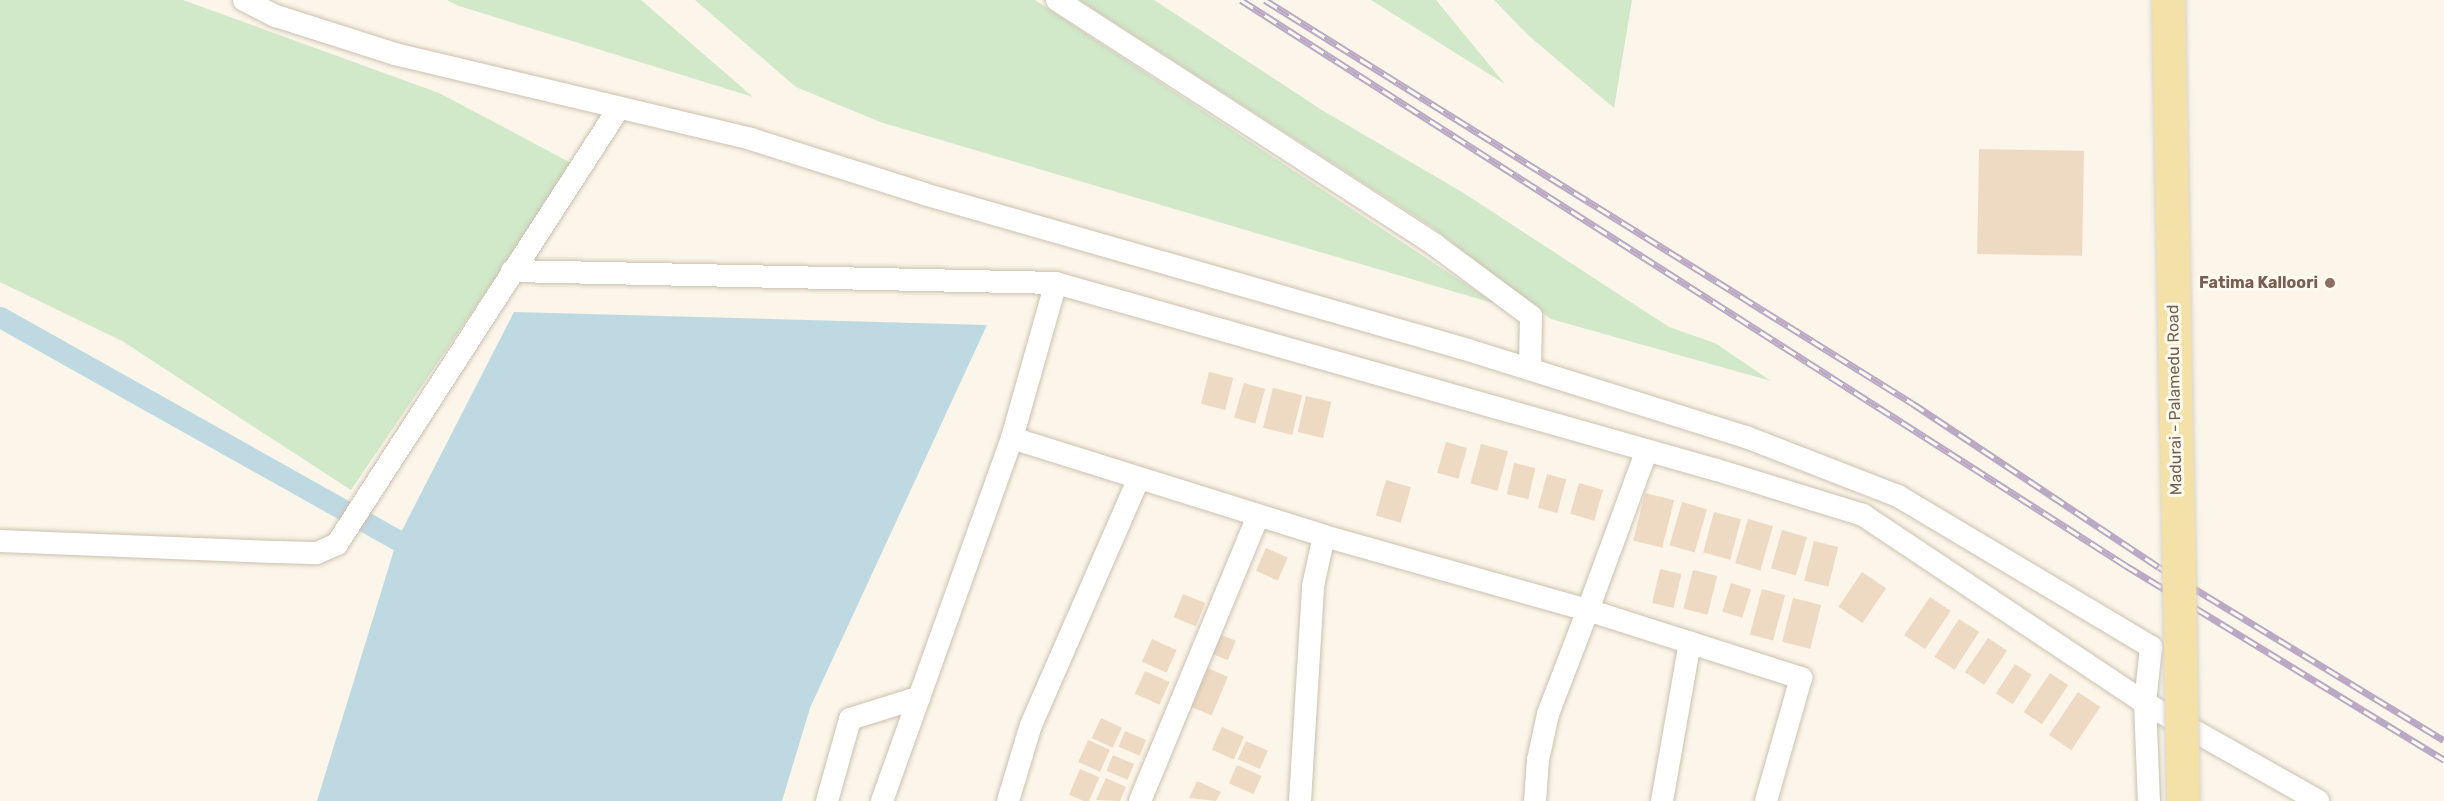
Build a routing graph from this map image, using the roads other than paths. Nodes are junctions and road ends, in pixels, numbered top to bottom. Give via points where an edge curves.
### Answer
1 (244, 0) edge
2 (1057, 0) edge
3 (2168, 0) edge
4 (619, 108) junction
5 (512, 271) junction
6 (1056, 283) junction
7 (1530, 369) junction
8 (1012, 438) junction
9 (1646, 452) junction
10 (1138, 480) junction
11 (1258, 516) junction
12 (1324, 536) junction
13 (0, 541) edge
14 (1588, 610) junction
15 (1690, 642) junction
16 (920, 697) junction
17 (2145, 703) junction
18 (827, 801) edge
19 (882, 801) edge
20 (1008, 801) edge
21 (1140, 801) edge
22 (1300, 801) edge
23 (1535, 801) edge
24 (1662, 801) edge
25 (1766, 801) edge
26 (2149, 801) edge
27 (2183, 801) edge
28 (2318, 801) edge

1 - 4 street via 276,16 395,54
2 - 7 street via 1435,245 1532,316
3 - 27 main road, Madurai - Palamedu Road, bridge
4 - 5 street
4 - 7 street via 751,139 924,194
5 - 6 street
5 - 13 street via 337,544 317,552
6 - 8 street
6 - 9 street
7 - 17 street via 1746,437 1898,496 2151,647
8 - 10 street
8 - 16 street
9 - 14 street
9 - 17 street via 1863,515
10 - 11 street
10 - 20 street via 1031,725
11 - 12 street
11 - 21 street
12 - 14 street
12 - 22 street via 1313,586
14 - 15 street
14 - 23 street via 1548,714 1538,760
15 - 24 street
15 - 25 street via 1801,678
16 - 18 street via 850,718
16 - 19 street
17 - 26 street
17 - 28 street

